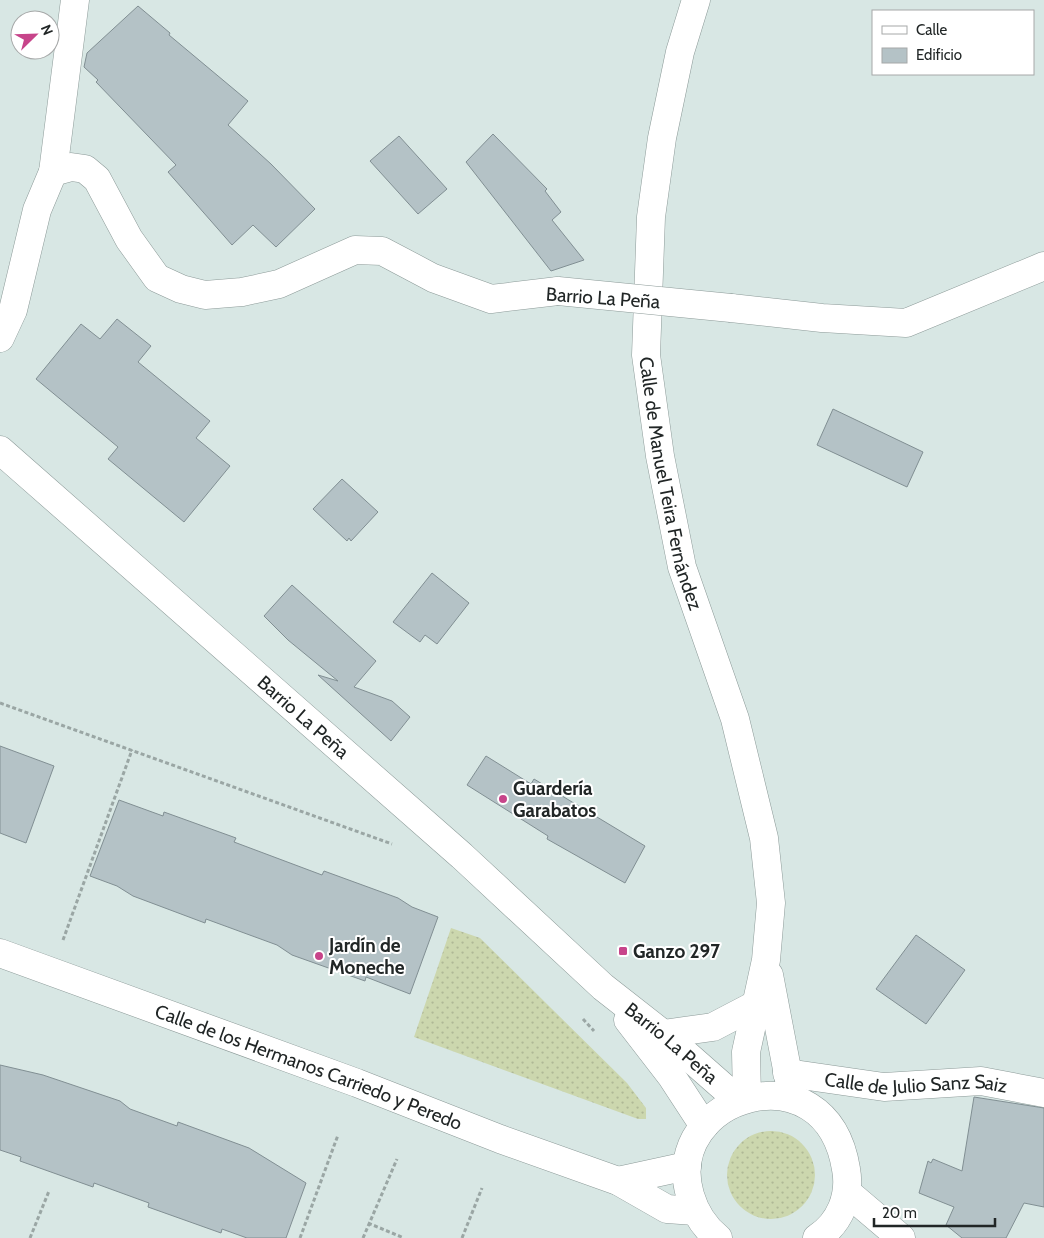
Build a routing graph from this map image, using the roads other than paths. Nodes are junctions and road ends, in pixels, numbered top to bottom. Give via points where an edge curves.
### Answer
1 (75, 0) edge
2 (696, 0) edge
3 (53, 172) junction
4 (1044, 266) edge
5 (0, 338) edge
6 (0, 450) edge
7 (0, 953) edge
8 (766, 960) junction
9 (603, 987) junction
10 (757, 1004) junction
11 (663, 1034) junction
12 (790, 1086) junction
13 (1044, 1093) edge
14 (743, 1099) junction
15 (704, 1126) junction
16 (687, 1166) junction
17 (618, 1181) junction
18 (848, 1193) junction
19 (695, 1211) junction
20 (823, 1237) edge
21 (718, 1238) edge
22 (900, 1238) edge

1 - 3 street
2 - 8 street, Calle de Manuel Teira Fernández via 678,62 650,216 646,355 660,456 682,567 735,719 764,838 771,903
3 - 4 street, Barrio La Peña, bridge via 71,167 85,169 97,180 128,239 157,278 205,295 279,284 355,250 382,251 433,278 491,299 558,291 822,318 906,323
3 - 5 street via 36,210 13,310
6 - 9 street, Barrio La Peña via 427,824
7 - 17 street, Calle de los Hermanos Carriedo y Peredo
8 - 10 street, Calle de Manuel Teira Fernández
8 - 12 street, Calle de Manuel Teira Fernández
9 - 11 street, Barrio La Peña
9 - 15 street, Barrio La Peña via 672,1077
10 - 11 street via 713,1027
10 - 14 street, Calle de Manuel Teira Fernández via 746,1052
11 - 14 street, Barrio La Peña
12 - 13 street, Calle de Julio Sanz Saiz via 884,1087 981,1081
12 - 14 street, Calle de Julio Sanz Saiz via 770,1095
12 - 18 street via 832,1127 843,1150
14 - 15 street via 720,1111
15 - 16 street via 693,1144
16 - 17 street
16 - 19 street via 688,1187
17 - 19 street, Calle de los Hermanos Carriedo y Peredo via 666,1210
18 - 20 street via 840,1214
18 - 22 street
19 - 21 street

